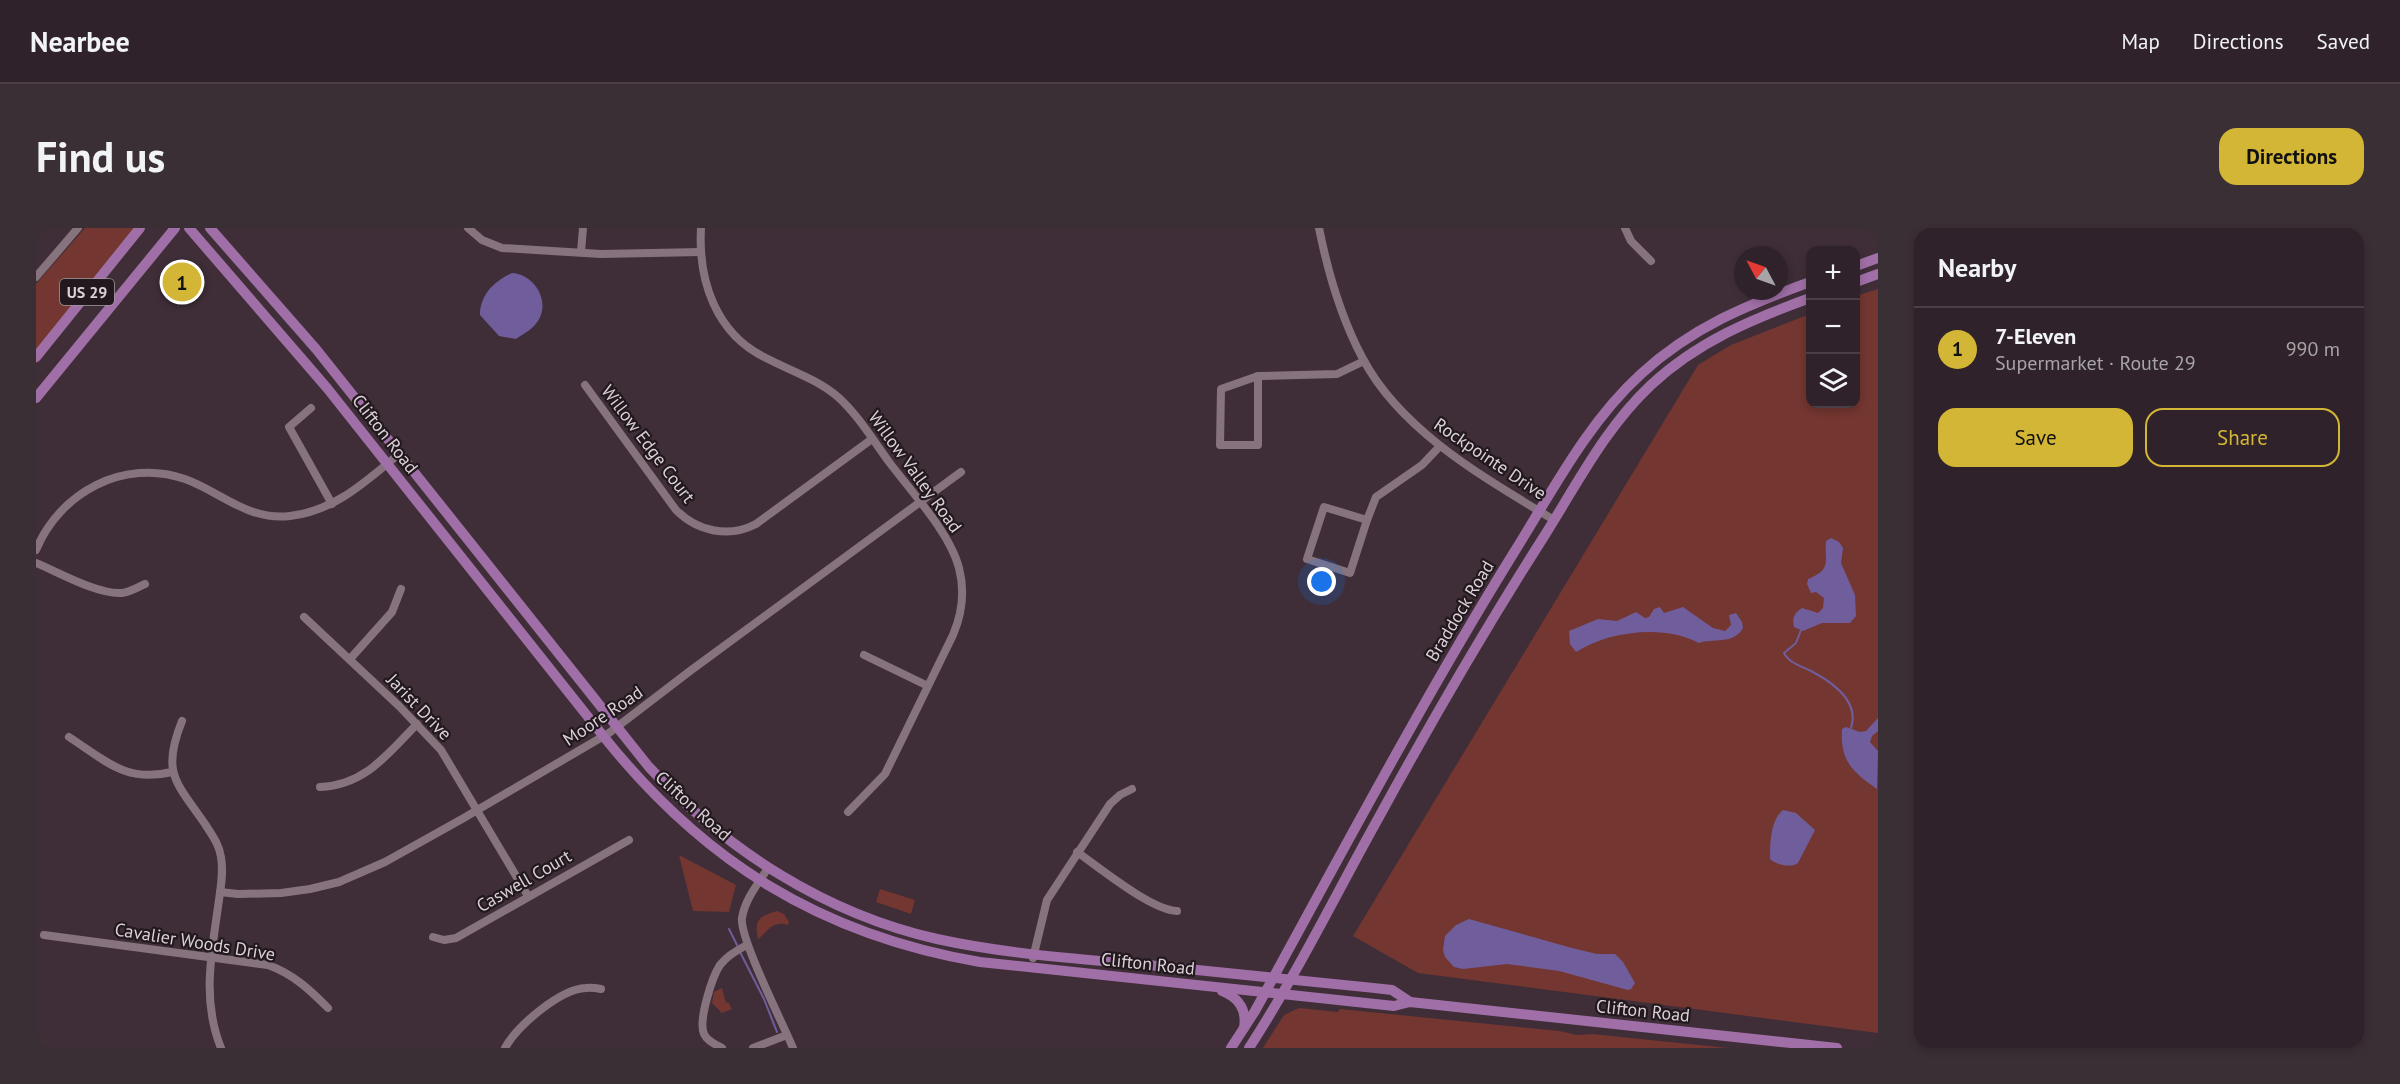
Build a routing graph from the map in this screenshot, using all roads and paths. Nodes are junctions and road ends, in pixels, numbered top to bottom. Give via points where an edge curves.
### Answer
1 (78, 228) edge
2 (140, 228) edge
3 (175, 228) edge
4 (189, 228) edge
5 (210, 228) edge
6 (468, 228) edge
7 (582, 228) edge
8 (701, 228) edge
9 (1320, 228) edge
10 (1625, 228) edge
11 (581, 252) junction
12 (701, 252) junction
13 (1878, 258) edge
14 (1651, 261) dead end
15 (1860, 265) edge
16 (1878, 274) edge
17 (36, 277) edge
18 (1860, 281) edge
19 (1806, 284) edge
20 (1806, 299) edge
21 (36, 357) edge
22 (1364, 361) junction
23 (1258, 376) junction
24 (585, 386) dead end
25 (36, 398) edge
26 (311, 408) dead end
27 (872, 439) junction
28 (1440, 446) junction
29 (399, 454) junction
30 (387, 463) junction
31 (961, 472) dead end
32 (920, 503) junction
33 (332, 504) junction
34 (1540, 512) junction
35 (1367, 520) junction
36 (1554, 520) junction
37 (36, 550) edge
38 (36, 563) edge
39 (145, 584) dead end
40 (400, 589) dead end
41 (304, 617) dead end
42 (864, 655) dead end
43 (350, 659) junction
44 (928, 686) junction
45 (182, 721) dead end
46 (417, 724) junction
47 (617, 728) junction
48 (69, 737) dead end
49 (604, 737) junction
50 (172, 772) junction
51 (320, 788) dead end
52 (1132, 789) dead end
53 (477, 810) junction
54 (848, 812) dead end
55 (629, 840) dead end
56 (1077, 852) junction
57 (768, 868) junction
58 (759, 881) junction
59 (220, 892) junction
60 (528, 896) junction
61 (1177, 910) dead end
62 (44, 935) dead end
63 (433, 937) dead end
64 (747, 945) junction
65 (1034, 953) junction
66 (211, 957) junction
67 (1031, 968) junction
68 (1273, 977) junction
69 (1291, 979) junction
70 (1208, 987) junction
71 (601, 989) dead end
72 (1265, 993) junction
73 (1283, 994) junction
74 (1410, 1002) junction
75 (328, 1008) dead end
76 (1244, 1028) junction
77 (788, 1035) junction
78 (220, 1048) edge
79 (505, 1048) edge
80 (722, 1048) edge
81 (753, 1048) edge
82 (793, 1048) edge
83 (1231, 1048) edge
84 (1249, 1048) edge
85 (1837, 1048) edge

1 - 17 street
2 - 21 main road, US 29
3 - 25 main road, US 29
4 - 30 main road, Clifton Road
5 - 29 main road, Clifton Road
6 - 11 street via 482,240 502,248
7 - 11 street
8 - 12 street, Willow Valley Road
9 - 22 street, Rockpointe Drive via 1340,308
10 - 14 street via 1631,241
11 - 12 street
12 - 27 street, Willow Valley Road via 712,305 743,344 830,390
13 - 15 main road
16 - 18 main road
19 - 34 main road, Braddock Road via 1716,321 1689,336 1641,374 1603,415
20 - 36 main road, Braddock Road via 1733,328 1695,350 1652,384 1617,422
22 - 23 street via 1337,374
22 - 28 street, Rockpointe Drive via 1403,412
23 - 23 street via 1258,446 1221,445 1221,389
24 - 27 street, Willow Edge Court via 676,510 693,524 713,531 734,531 756,524
26 - 33 street via 289,427
27 - 32 street, Willow Valley Road
28 - 34 street, Rockpointe Drive
28 - 35 street via 1422,465 1376,497
29 - 30 street
29 - 47 main road, Clifton Road
30 - 33 street
30 - 49 main road, Clifton Road
31 - 32 street, Moore Road
32 - 44 street, Willow Valley Road via 952,550 962,590 956,627
32 - 47 street, Moore Road
33 - 37 street via 288,517 257,514 184,478 160,472 123,475 90,487 69,502 44,533
34 - 36 street, Rockpointe Drive
34 - 68 main road, Braddock Road via 1428,696
35 - 35 street via 1324,507 1307,559 1350,573
36 - 69 main road, Braddock Road via 1466,662
38 - 39 street via 112,592 123,593
40 - 43 street via 392,612
41 - 43 street, Jarist Drive
42 - 44 street
43 - 46 street, Jarist Drive
44 - 54 street, Willow Valley Road via 885,774
45 - 50 street via 173,743
46 - 51 street via 359,778 338,787
46 - 53 street, Jarist Drive via 441,750
47 - 49 street, Moore Road
47 - 57 main road, Clifton Road via 689,808
48 - 50 street via 132,774
49 - 53 street, Moore Road
49 - 58 main road, Clifton Road via 665,807
50 - 59 street via 217,844 222,861
52 - 56 street via 1110,804
53 - 59 street, Moore Road via 386,862 339,882 281,893
53 - 60 street, Jarist Drive
55 - 60 street, Caswell Court
56 - 61 street via 1152,903
56 - 65 street via 1047,900
57 - 58 street
57 - 65 main road, Clifton Road via 827,901 878,921 936,939
58 - 64 street via 741,920
58 - 67 main road, Clifton Road via 821,915 889,941 949,957
59 - 66 street
60 - 63 street, Caswell Court via 456,938
62 - 66 street, Cavalier Woods Drive
64 - 77 street
64 - 80 street via 720,965 702,1022 708,1040
65 - 67 street
65 - 68 main road, Clifton Road
66 - 75 street, Cavalier Woods Drive via 280,969 302,983
66 - 78 street via 210,1008
67 - 70 main road, Clifton Road
68 - 69 main road, Clifton Road
68 - 72 main road, Braddock Road
69 - 73 main road, Braddock Road
69 - 74 main road, Clifton Road via 1392,990
70 - 72 main road, Clifton Road
70 - 76 main road via 1233,996 1240,1003
71 - 79 street via 576,990 544,1008 527,1020
72 - 73 main road, Clifton Road
72 - 76 main road, Braddock Road
73 - 74 main road, Clifton Road via 1394,1006
73 - 84 main road, Braddock Road
74 - 85 main road, Clifton Road
76 - 83 main road, Braddock Road
77 - 81 street
77 - 82 street

